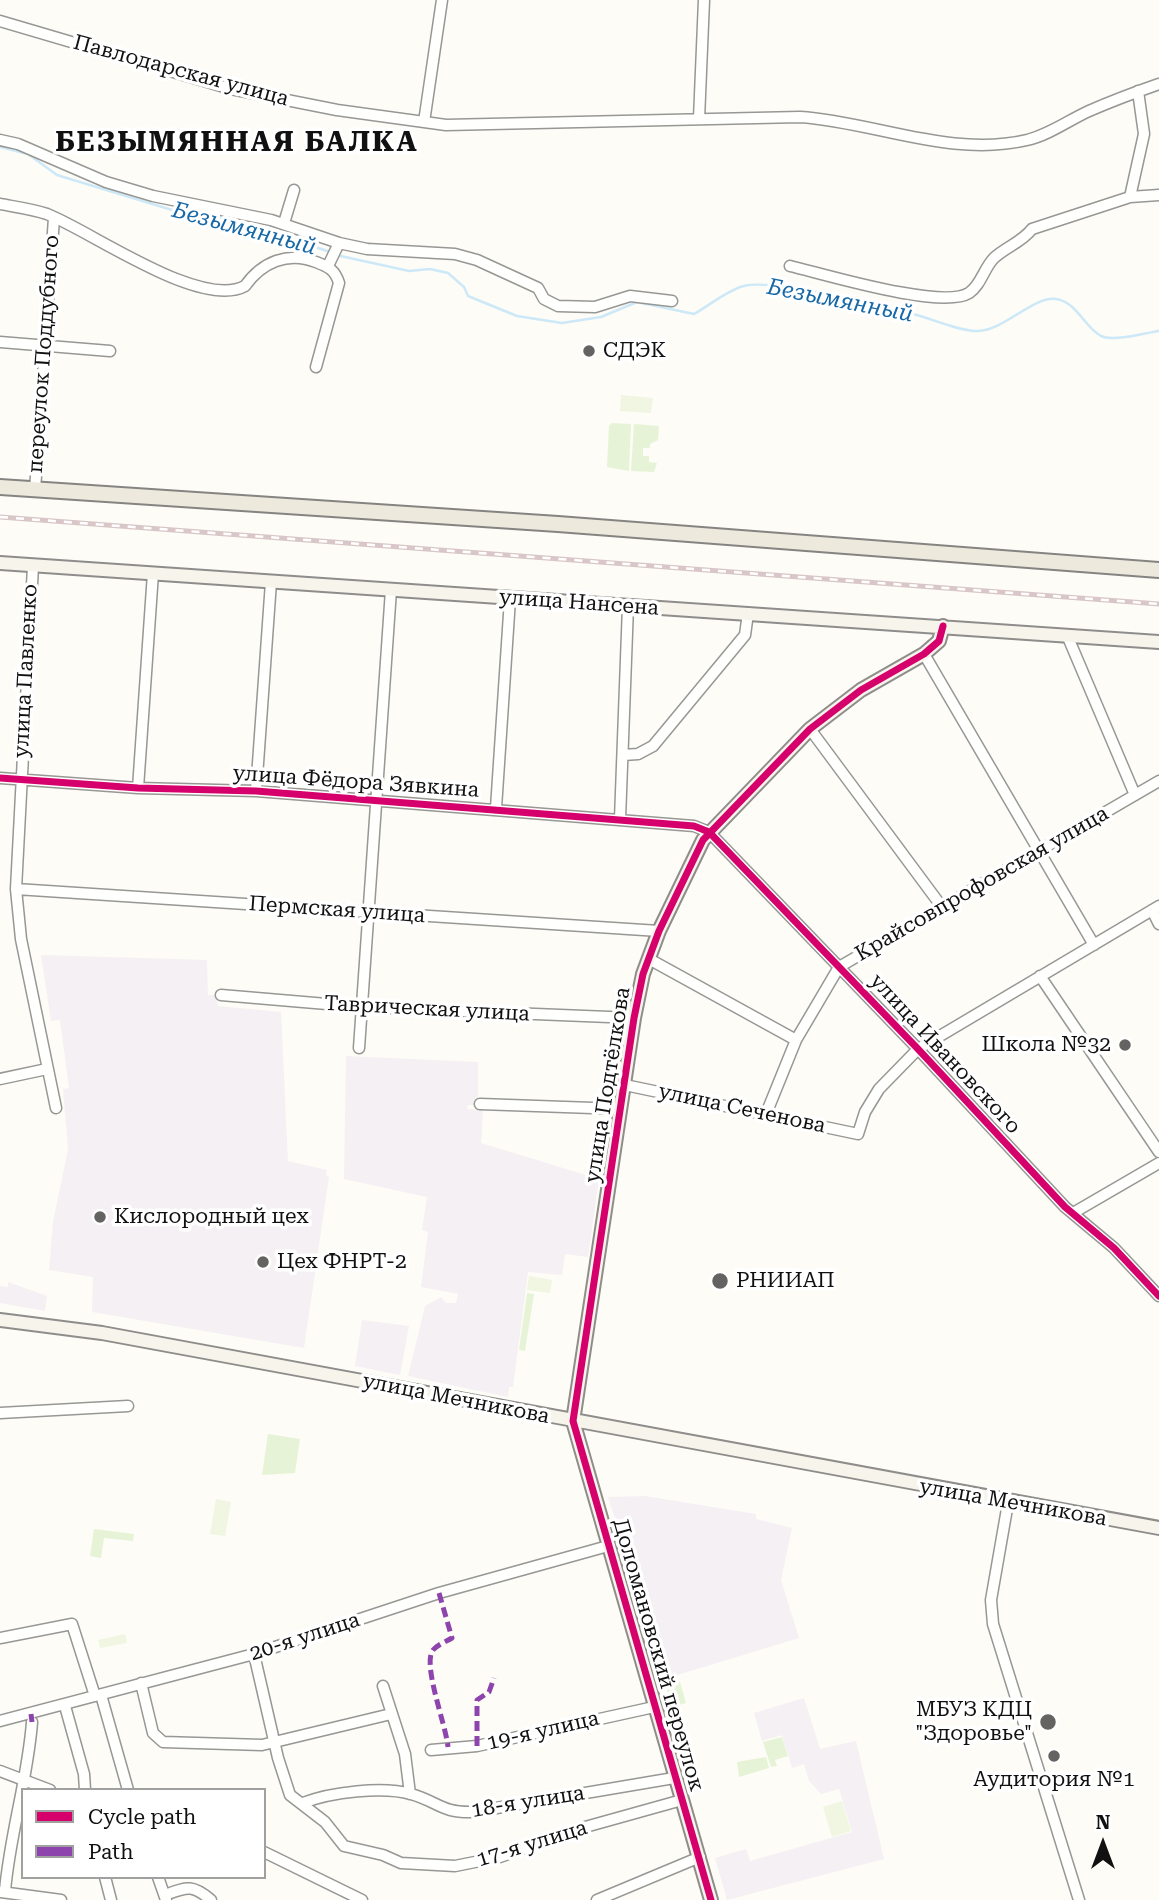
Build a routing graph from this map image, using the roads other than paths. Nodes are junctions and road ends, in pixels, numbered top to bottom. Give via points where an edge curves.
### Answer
1 (442, 0) edge
2 (704, 0) edge
3 (0, 21) edge
4 (1159, 84) edge
5 (1138, 91) junction
6 (699, 119) junction
7 (424, 121) junction
8 (0, 140) edge
9 (294, 190) dead end
10 (1159, 195) edge
11 (1130, 197) junction
12 (0, 204) edge
13 (54, 218) junction
14 (284, 223) junction
15 (339, 243) junction
16 (329, 262) junction
17 (790, 265) dead end
18 (672, 301) dead end
19 (0, 342) edge
20 (44, 345) junction
21 (110, 351) dead end
22 (316, 367) dead end
23 (0, 487) edge
24 (35, 489) junction
25 (0, 563) edge
26 (33, 566) junction
27 (1158, 568) edge
28 (153, 573) junction
29 (271, 582) junction
30 (391, 590) junction
31 (510, 599) junction
32 (628, 606) junction
33 (748, 613) junction
34 (943, 626) junction
35 (1067, 635) junction
36 (1159, 642) edge
37 (924, 654) junction
38 (810, 729) junction
39 (622, 755) junction
40 (0, 778) edge
41 (20, 779) junction
42 (1159, 781) edge
43 (138, 788) junction
44 (256, 791) junction
45 (1135, 795) junction
46 (376, 800) junction
47 (496, 808) junction
48 (620, 819) junction
49 (709, 832) junction
50 (1039, 851) junction
51 (16, 889) junction
52 (942, 907) junction
53 (1156, 909) edge
54 (368, 912) junction
55 (1159, 924) edge
56 (659, 931) junction
57 (1094, 945) junction
58 (649, 959) junction
59 (839, 967) junction
60 (1041, 976) junction
61 (221, 995) dead end
62 (362, 1007) junction
63 (634, 1018) junction
64 (796, 1041) junction
65 (359, 1048) dead end
66 (918, 1049) junction
67 (47, 1069) junction
68 (0, 1079) edge
69 (625, 1085) junction
70 (480, 1104) dead end
71 (56, 1108) dead end
72 (621, 1109) junction
73 (766, 1114) junction
74 (1159, 1152) edge
75 (1159, 1163) edge
76 (1073, 1213) junction
77 (1159, 1296) edge
78 (0, 1320) edge
79 (128, 1406) dead end
80 (0, 1413) edge
81 (573, 1421) junction
82 (1008, 1503) junction
83 (1159, 1528) edge
84 (608, 1546) junction
85 (0, 1638) edge
86 (254, 1654) junction
87 (141, 1683) junction
88 (383, 1686) dead end
89 (98, 1696) junction
90 (65, 1706) junction
91 (654, 1707) junction
92 (391, 1714) junction
93 (0, 1721) edge
94 (33, 1721) dead end
95 (275, 1742) junction
96 (431, 1750) dead end
97 (0, 1771) edge
98 (22, 1778) junction
99 (674, 1778) junction
100 (45, 1788) edge
101 (85, 1788) edge
102 (127, 1788) edge
103 (410, 1794) junction
104 (682, 1800) junction
105 (303, 1803) junction
106 (266, 1853) edge
107 (700, 1857) junction
108 (106, 1879) edge
109 (159, 1879) edge
110 (2, 1892) edge
111 (165, 1897) edge
112 (61, 1900) edge
113 (111, 1900) edge
114 (211, 1900) edge
115 (362, 1900) edge
116 (597, 1900) edge
117 (711, 1900) edge
118 (1079, 1900) edge

1 - 7 street
2 - 6 street
3 - 7 street, Павлодарская улица via 231,89
4 - 5 street, Павлодарская улица
5 - 6 street, Павлодарская улица via 1029,140 993,145 917,139 831,119
5 - 11 street via 1144,134
6 - 7 street, Павлодарская улица via 446,125
8 - 14 street via 153,196
9 - 14 street
10 - 11 street
11 - 17 street via 1032,229 994,259 966,295 922,297
12 - 13 street
13 - 16 street via 155,271 226,291 245,286 256,271 292,256
13 - 20 street, переулок Поддубного
14 - 15 street
15 - 16 street
15 - 18 street via 477,260 538,288 544,299 558,306 595,307 630,296
16 - 22 street via 339,283
19 - 20 street
20 - 21 street
20 - 24 street, переулок Поддубного
23 - 24 main road
24 - 27 main road
25 - 26 main road, улица Нансена
26 - 28 main road, улица Нансена
26 - 41 street, улица Павленко
28 - 29 main road, улица Нансена
28 - 43 street
29 - 30 main road, улица Нансена
29 - 44 street
30 - 31 main road, улица Нансена
30 - 46 street
31 - 32 main road, улица Нансена
31 - 47 street
32 - 33 main road, улица Нансена
32 - 39 street
33 - 34 main road, улица Нансена
33 - 39 street via 745,635 653,746 638,754
34 - 35 main road, улица Нансена
34 - 37 main road, улица Подтёлкова via 939,641
35 - 36 main road, улица Нансена
35 - 45 street
37 - 38 main road, улица Подтёлкова via 861,690
37 - 50 street
38 - 49 main road, улица Подтёлкова
38 - 52 street
39 - 48 street
40 - 41 street, улица Фёдора Зявкина
41 - 43 street, улица Фёдора Зявкина
41 - 51 street, улица Павленко
42 - 45 street, Крайсовпрофовская улица
43 - 44 street, улица Фёдора Зявкина
44 - 46 street, улица Фёдора Зявкина
45 - 50 street, Крайсовпрофовская улица
46 - 47 street, улица Фёдора Зявкина
46 - 54 street
47 - 48 street, улица Фёдора Зявкина
48 - 49 street, улица Фёдора Зявкина via 694,826
49 - 56 main road, улица Подтёлкова
49 - 59 street, улица Ивановского
50 - 52 street, Крайсовпрофовская улица
50 - 57 street
51 - 54 street, Пермская улица
51 - 67 street, улица Павленко via 21,939
52 - 59 street, Крайсовпрофовская улица
53 - 55 street
53 - 57 street
54 - 56 street, Пермская улица
54 - 62 street
56 - 58 main road, улица Подтёлкова
57 - 60 street
58 - 63 main road, улица Подтёлкова
58 - 64 street
59 - 64 street, Крайсовпрофовская улица
59 - 66 street, улица Ивановского
60 - 66 street
60 - 74 street
61 - 62 street, Таврическая улица
62 - 63 street, Таврическая улица
62 - 65 street
63 - 69 main road, улица Подтёлкова
64 - 73 street, Крайсовпрофовская улица
66 - 73 street, улица Сеченова via 879,1089 858,1134
66 - 76 street, улица Ивановского
67 - 68 street
67 - 71 street, улица Павленко
69 - 72 main road, улица Подтёлкова
69 - 73 street, улица Сеченова
70 - 72 street
72 - 81 main road, улица Подтёлкова
75 - 76 street
76 - 77 street, улица Ивановского
78 - 81 main road, улица Мечникова via 115,1335
79 - 80 street
81 - 82 main road, улица Мечникова
81 - 84 main road, Доломановский переулок
82 - 83 main road, улица Мечникова
82 - 118 street via 991,1600 993,1623
84 - 86 street, 20-я улица via 439,1593
84 - 91 main road, Доломановский переулок
85 - 89 street via 72,1624
86 - 87 street, 20-я улица
86 - 95 street, 17-я улица
87 - 89 street, 20-я улица
87 - 95 street via 153,1733 163,1742 249,1746
88 - 92 street
89 - 90 street, 20-я улица
89 - 102 street
90 - 93 street, 20-я улица
90 - 101 street
91 - 96 street, 19-я улица via 477,1746
91 - 99 main road, Доломановский переулок
92 - 95 street
92 - 103 street via 405,1754
94 - 98 street
95 - 105 street, 17-я улица via 290,1795
97 - 98 street
98 - 100 street
98 - 110 street
99 - 103 street, 18-я улица via 473,1812 452,1813
99 - 104 main road, Доломановский переулок
103 - 105 street, 18-я улица via 325,1795
104 - 105 street, 17-я улица via 500,1857 442,1867 401,1863 344,1846
104 - 107 main road, Доломановский переулок
106 - 115 street
107 - 116 street
107 - 117 main road, Доломановский переулок
108 - 113 street
109 - 111 street
110 - 112 street
111 - 114 street via 197,1888

